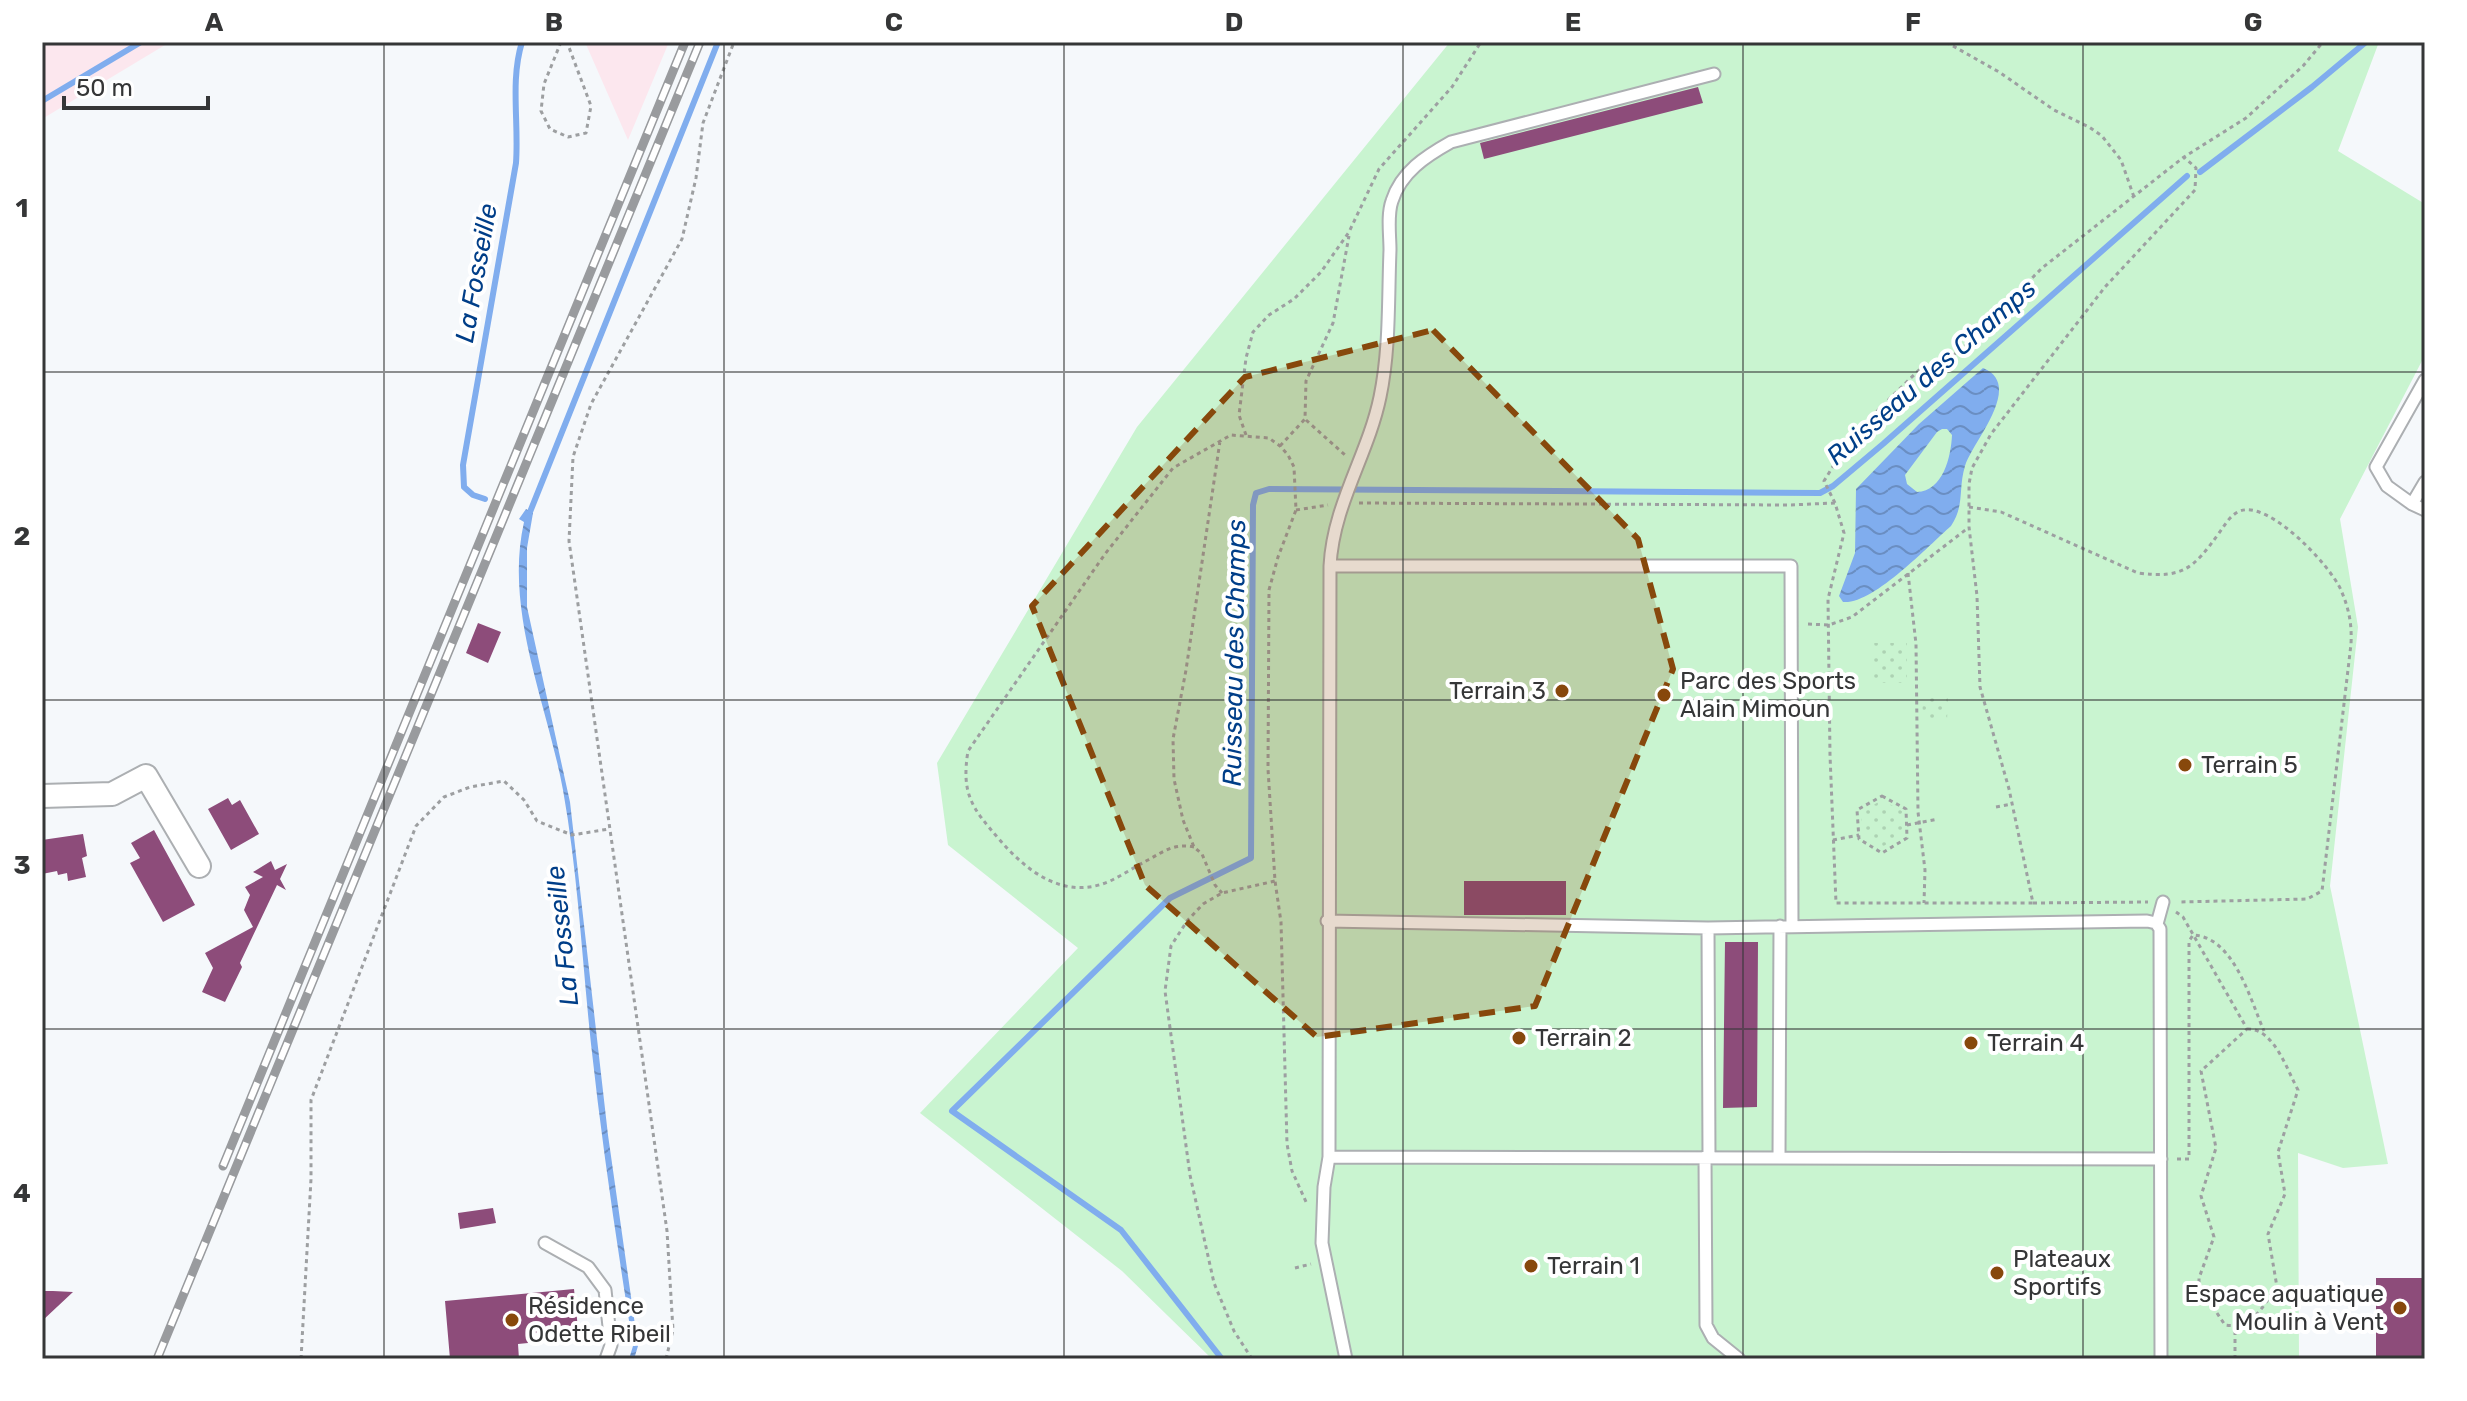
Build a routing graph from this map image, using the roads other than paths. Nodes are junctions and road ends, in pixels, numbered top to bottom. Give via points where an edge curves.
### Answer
1 (1714, 74) dead end
2 (2425, 380) edge
3 (2425, 482) edge
4 (2412, 504) junction
5 (2425, 510) edge
6 (1330, 566) junction
7 (42, 796) edge
8 (199, 866) dead end
9 (2163, 902) road end
10 (1327, 921) junction
11 (2157, 924) junction
12 (1786, 926) junction
13 (1708, 928) junction
14 (1329, 1157) junction
15 (1707, 1157) junction
16 (1779, 1157) junction
17 (2161, 1159) junction
18 (545, 1243) dead end
19 (606, 1359) edge
20 (1346, 1359) edge
21 (1739, 1359) edge
22 (2161, 1359) edge

1 - 6 lane via 1451,142 1415,164 1391,202 1387,353 1380,399 1342,500
2 - 4 lane via 2376,467 2387,486
3 - 4 lane
4 - 5 lane
6 - 10 lane
6 - 12 lane via 1791,566
7 - 8 street via 112,794 146,776
9 - 11 lane
10 - 13 lane
10 - 14 lane
11 - 12 lane
11 - 17 lane
12 - 13 lane
12 - 16 lane
13 - 15 lane
14 - 15 lane
14 - 20 lane via 1322,1243
15 - 16 lane
15 - 21 lane via 1706,1325 1713,1338
16 - 17 lane
17 - 22 lane
18 - 19 lane via 588,1267 605,1290 611,1345

